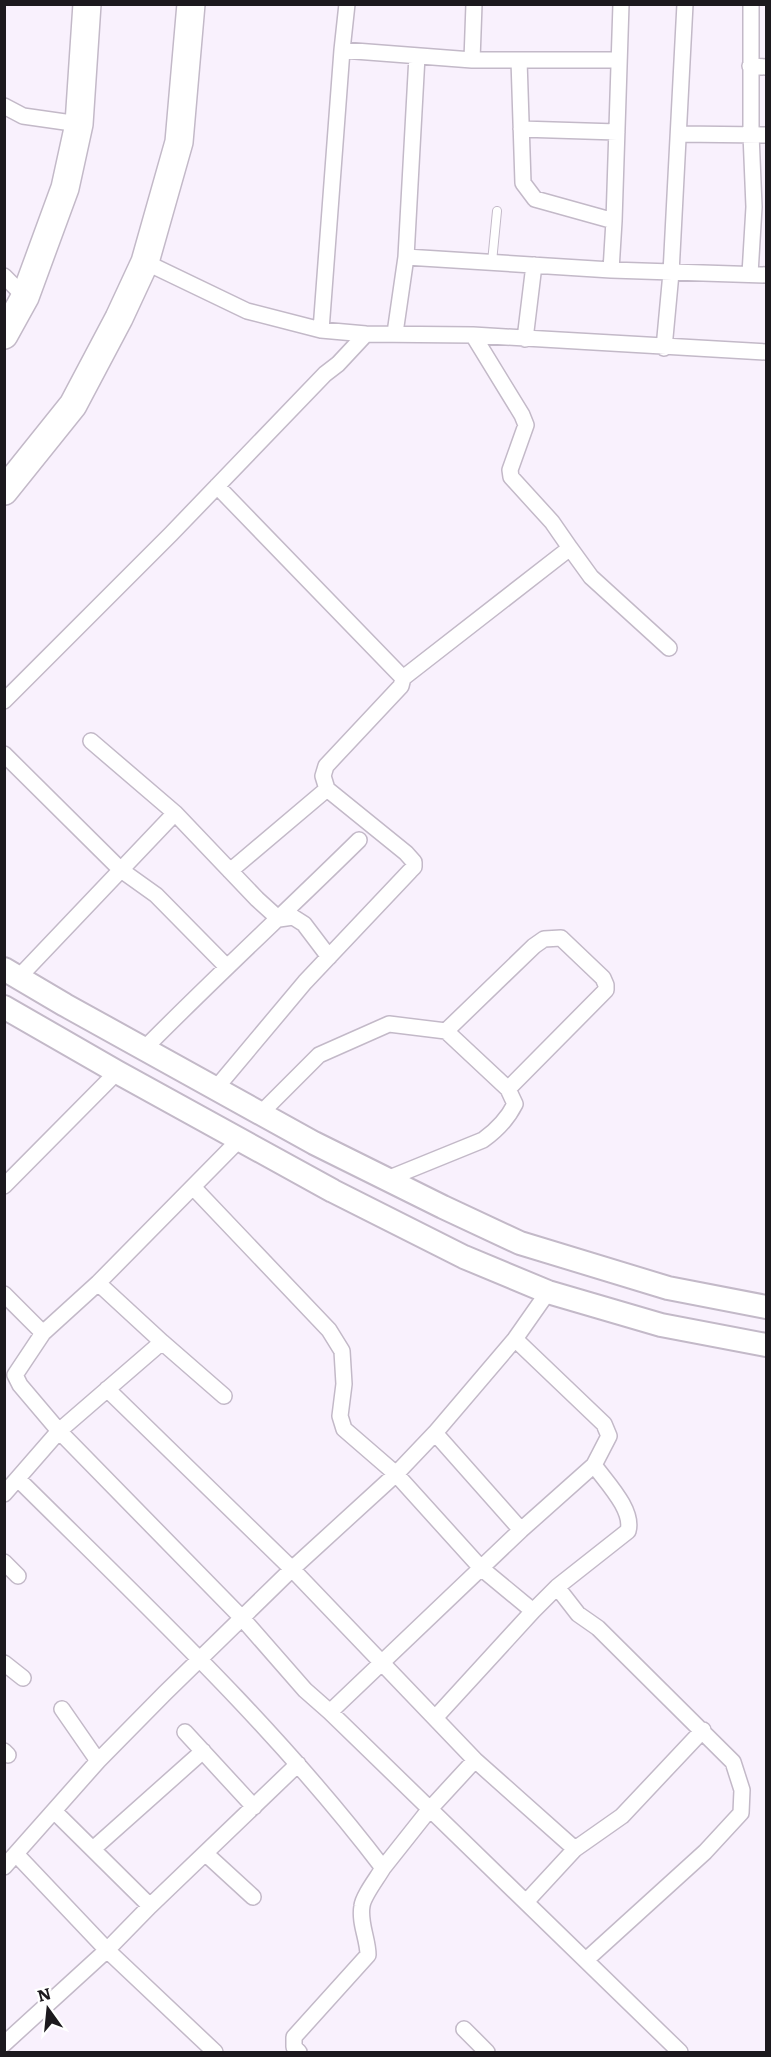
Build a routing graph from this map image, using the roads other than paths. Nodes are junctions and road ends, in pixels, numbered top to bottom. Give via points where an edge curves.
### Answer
1 (87, 4) edge
2 (191, 4) edge
3 (347, 4) edge
4 (474, 4) edge
5 (621, 4) edge
6 (685, 4) edge
7 (751, 4) edge
8 (342, 50) junction
9 (417, 56) junction
10 (472, 60) junction
11 (519, 60) junction
12 (619, 60) junction
13 (750, 66) junction
14 (766, 67) edge
15 (4, 106) edge
16 (79, 124) junction
17 (521, 129) junction
18 (617, 132) junction
19 (679, 134) junction
20 (759, 135) edge
21 (497, 211) dead end
22 (614, 221) junction
23 (406, 256) junction
24 (145, 262) junction
25 (492, 262) junction
26 (534, 265) junction
27 (611, 270) junction
28 (671, 273) junction
29 (750, 274) junction
30 (766, 275) edge
31 (4, 276) edge
32 (25, 297) junction
33 (321, 330) junction
34 (395, 333) junction
35 (366, 334) junction
36 (4, 335) edge
37 (473, 335) junction
38 (525, 339) junction
39 (664, 348) junction
40 (766, 352) edge
41 (217, 486) junction
42 (4, 491) edge
43 (570, 548) junction
44 (669, 648) dead end
45 (404, 678) junction
46 (4, 701) edge
47 (91, 741) dead end
48 (4, 754) edge
49 (327, 789) junction
50 (175, 813) junction
51 (359, 840) dead end
52 (121, 870) junction
53 (230, 871) junction
54 (279, 919) junction
55 (329, 957) junction
56 (226, 966) junction
57 (12, 973) edge
58 (4, 1007) edge
59 (446, 1031) junction
60 (145, 1048) junction
61 (173, 1064) junction
62 (117, 1072) junction
63 (217, 1088) junction
64 (508, 1089) junction
65 (156, 1093) junction
66 (261, 1113) junction
67 (240, 1140) junction
68 (387, 1179) junction
69 (4, 1186) edge
70 (193, 1187) junction
71 (99, 1283) junction
72 (668, 1288) junction
73 (548, 1292) junction
74 (4, 1294) edge
75 (766, 1307) edge
76 (661, 1325) junction
77 (43, 1334) junction
78 (514, 1339) junction
79 (162, 1342) junction
80 (766, 1345) edge
81 (107, 1389) junction
82 (224, 1396) dead end
83 (59, 1431) junction
84 (435, 1434) junction
85 (594, 1465) junction
86 (396, 1474) junction
87 (18, 1479) junction
88 (4, 1494) edge
89 (520, 1530) junction
90 (4, 1562) edge
91 (480, 1568) junction
92 (292, 1569) junction
93 (18, 1576) dead end
94 (557, 1587) junction
95 (533, 1611) junction
96 (242, 1618) junction
97 (200, 1659) junction
98 (381, 1662) junction
99 (4, 1664) edge
100 (23, 1678) dead end
101 (62, 1709) dead end
102 (330, 1712) junction
103 (435, 1718) junction
104 (703, 1730) junction
105 (185, 1732) dead end
106 (202, 1751) junction
107 (475, 1760) junction
108 (98, 1761) junction
109 (298, 1764) junction
110 (254, 1807) junction
111 (429, 1810) junction
112 (54, 1811) junction
113 (575, 1848) junction
114 (93, 1849) junction
115 (205, 1853) junction
116 (16, 1854) junction
117 (4, 1867) edge
118 (383, 1868) junction
119 (253, 1897) dead end
120 (526, 1902) junction
121 (150, 1906) junction
122 (107, 1950) junction
123 (586, 1960) junction
124 (464, 2029) dead end
125 (4, 2045) edge
126 (10, 2052) edge
127 (215, 2052) edge
128 (299, 2052) edge
129 (487, 2052) edge
130 (680, 2052) edge

1 - 16 highway
2 - 24 highway via 179,142
3 - 8 street
4 - 10 street
5 - 12 street
6 - 19 street
7 - 13 street
8 - 9 street
8 - 33 street
9 - 10 street
9 - 23 street
10 - 11 street
11 - 12 street
11 - 17 street
12 - 18 street
13 - 14 street
13 - 20 street
15 - 16 street via 23,116
16 - 32 highway via 65,188
17 - 18 street
17 - 22 street via 523,183 535,199
18 - 22 street
19 - 20 street
19 - 28 street
20 - 29 street
21 - 25 lane
22 - 27 street
23 - 25 street
23 - 34 street
24 - 33 street via 247,311
24 - 42 highway via 73,405
25 - 26 street
26 - 27 street
26 - 38 street
27 - 28 street
28 - 29 street
28 - 39 street
29 - 30 street
31 - 32 street
32 - 36 highway
33 - 35 street
34 - 35 street
34 - 37 street
35 - 41 street
37 - 38 street
37 - 43 street via 526,425 511,477
38 - 39 street
39 - 40 street
41 - 45 street
41 - 46 street
43 - 44 street via 591,577
43 - 45 street
45 - 49 street via 402,686 326,766 323,776
47 - 50 street
48 - 52 street
49 - 53 street
49 - 55 street via 414,862 414,867
50 - 52 street
50 - 53 street
51 - 54 street
52 - 56 street via 156,895
52 - 57 street
53 - 54 street
54 - 55 street via 293,917 304,924
54 - 56 street
55 - 63 street
56 - 60 street
57 - 60 main road
58 - 62 main road
59 - 64 street
59 - 64 street via 534,946 544,939 561,938 603,978 606,990
59 - 66 street via 389,1024 372,1030 319,1055
60 - 61 main road
61 - 63 main road
61 - 65 main road
62 - 65 main road
62 - 69 street
63 - 66 main road
64 - 68 street via 514,1104 496,1131
65 - 67 main road
66 - 68 main road
67 - 70 street
67 - 73 main road via 464,1257
68 - 72 main road via 520,1243
70 - 71 street
70 - 86 street via 329,1330 342,1351 344,1384 340,1416 344,1429
71 - 77 street
71 - 79 street
72 - 75 main road
72 - 76 main road
73 - 76 main road
73 - 78 street
74 - 77 street
76 - 80 main road
77 - 83 street via 15,1375
78 - 84 street
78 - 85 street via 607,1429 609,1436
79 - 81 street
79 - 82 street
81 - 83 street
81 - 92 street
83 - 87 street
83 - 96 street
84 - 86 street
84 - 89 street
85 - 89 street
85 - 94 street via 626,1509 628,1531
86 - 91 street
86 - 92 street
87 - 88 street
87 - 97 street
89 - 91 street
90 - 93 street
91 - 95 street
91 - 98 street
92 - 96 street
92 - 98 street
94 - 95 street
94 - 104 street via 579,1614
95 - 103 street
96 - 97 street
96 - 102 street via 305,1690
97 - 108 street
97 - 109 street
98 - 102 street
98 - 103 street
99 - 100 street
101 - 108 street
102 - 111 street
103 - 107 street
104 - 113 street via 622,1816
104 - 123 street via 733,1762 742,1790 741,1813 705,1852
105 - 106 street
106 - 110 street
106 - 114 street
107 - 111 street
107 - 113 street
108 - 112 street
109 - 110 street
109 - 118 street
110 - 115 street
111 - 118 street
111 - 120 street
112 - 114 street
112 - 116 street
113 - 120 street
114 - 121 street
115 - 119 street
115 - 121 street
116 - 117 street
116 - 122 street
118 - 128 street via 362,1905 368,1955 294,2037 294,2047
120 - 123 street
121 - 122 street
122 - 125 street
122 - 127 street
123 - 130 street
124 - 129 street
125 - 126 street

